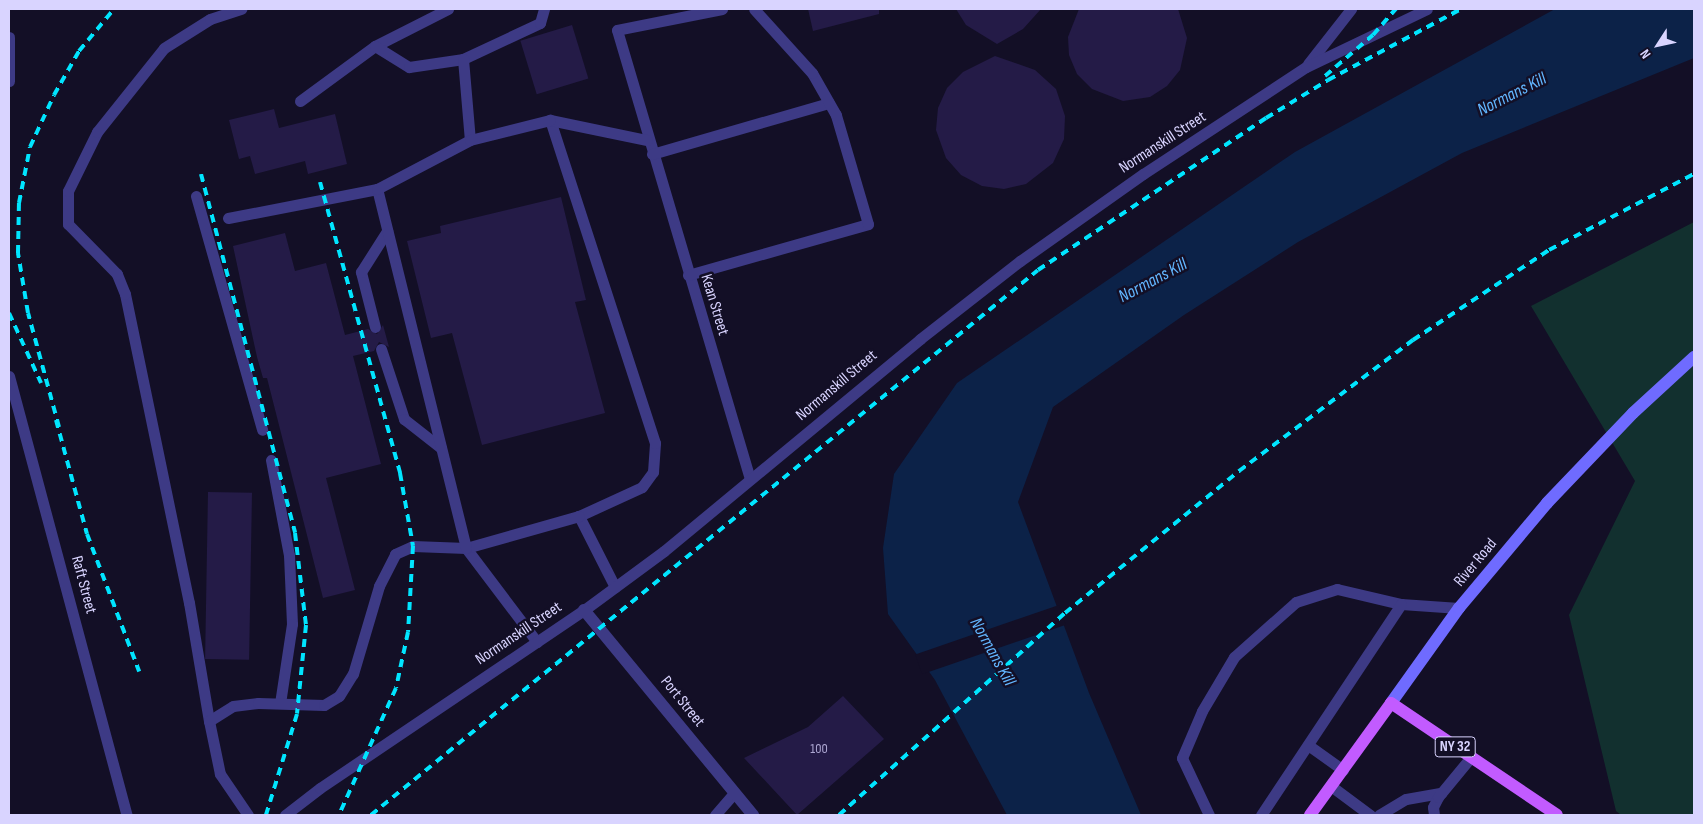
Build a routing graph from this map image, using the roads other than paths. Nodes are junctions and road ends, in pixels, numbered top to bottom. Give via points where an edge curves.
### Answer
1 (241, 9) edge
2 (448, 9) edge
3 (544, 9) edge
4 (722, 9) edge
5 (754, 9) edge
6 (1351, 9) edge
7 (1427, 9) edge
8 (9, 37) edge
9 (375, 46) junction
10 (463, 59) junction
11 (1306, 67) junction
12 (9, 81) edge
13 (300, 101) dead end
14 (829, 103) junction
15 (550, 120) junction
16 (470, 140) junction
17 (647, 140) junction
18 (652, 154) junction
19 (377, 189) junction
20 (196, 196) dead end
21 (228, 218) dead end
22 (387, 231) junction
23 (688, 275) junction
24 (375, 327) dead end
25 (381, 349) dead end
26 (1694, 357) edge
27 (9, 376) edge
28 (262, 430) dead end
29 (442, 448) junction
30 (271, 460) dead end
31 (750, 479) junction
32 (579, 516) junction
33 (466, 548) junction
34 (615, 587) junction
35 (1401, 604) junction
36 (1459, 608) junction
37 (584, 610) junction
38 (537, 642) junction
39 (280, 703) junction
40 (1391, 703) junction
41 (209, 721) junction
42 (1308, 745) junction
43 (1471, 757) junction
44 (1343, 770) junction
45 (1331, 786) junction
46 (734, 793) junction
47 (1441, 793) junction
48 (128, 815) edge
49 (248, 815) edge
50 (285, 815) edge
51 (715, 815) edge
52 (753, 815) edge
53 (1209, 815) edge
54 (1261, 815) edge
55 (1310, 815) edge
56 (1370, 815) edge
57 (1379, 815) edge
58 (1434, 815) edge
59 (1557, 815) edge

1 - 41 lane via 210,19 164,48 97,132 68,191 68,224 117,274 125,294 189,603
2 - 9 lane
3 - 10 lane via 540,22
4 - 17 lane, Kean Street via 617,30
5 - 14 lane via 812,73
6 - 11 lane
7 - 11 lane, Normanskill Street
8 - 12 lane
9 - 10 lane via 409,67
9 - 13 lane
10 - 16 lane
11 - 31 lane, Normanskill Street via 1143,174 1020,261
14 - 18 lane
14 - 23 lane via 836,115 868,224
15 - 16 lane
15 - 17 lane
15 - 32 lane via 655,444 653,472 642,487
16 - 19 lane
17 - 18 lane, Kean Street
18 - 23 lane, Kean Street
19 - 21 lane
19 - 22 lane
20 - 28 lane
22 - 24 lane via 361,272
22 - 29 lane
23 - 31 lane, Kean Street
25 - 29 lane via 404,419
26 - 36 main road, River Road via 1633,413 1554,496
27 - 48 lane, Raft Street
29 - 33 lane
30 - 39 lane via 290,575 292,624
31 - 34 lane, Normanskill Street
32 - 33 lane
32 - 34 lane
33 - 38 lane
33 - 39 lane via 413,546 395,554 379,586 353,674 339,696 324,705
34 - 37 lane, Normanskill Street
35 - 36 lane
35 - 42 lane
35 - 53 lane via 1336,589 1296,602 1234,657 1202,711 1182,758
36 - 40 main road, River Road
37 - 38 lane, Normanskill Street
37 - 46 street, Port Street
38 - 50 lane, Normanskill Street
39 - 41 lane via 233,706
40 - 43 main road, NY 32
40 - 44 main road, River Road
41 - 49 lane via 220,774
42 - 44 lane
42 - 54 lane
43 - 47 lane
43 - 59 main road, NY 32
44 - 45 main road, River Road
45 - 55 main road, River Road
45 - 56 lane
46 - 51 lane
46 - 52 street, Port Street
47 - 57 lane via 1406,799
47 - 58 lane via 1433,807

